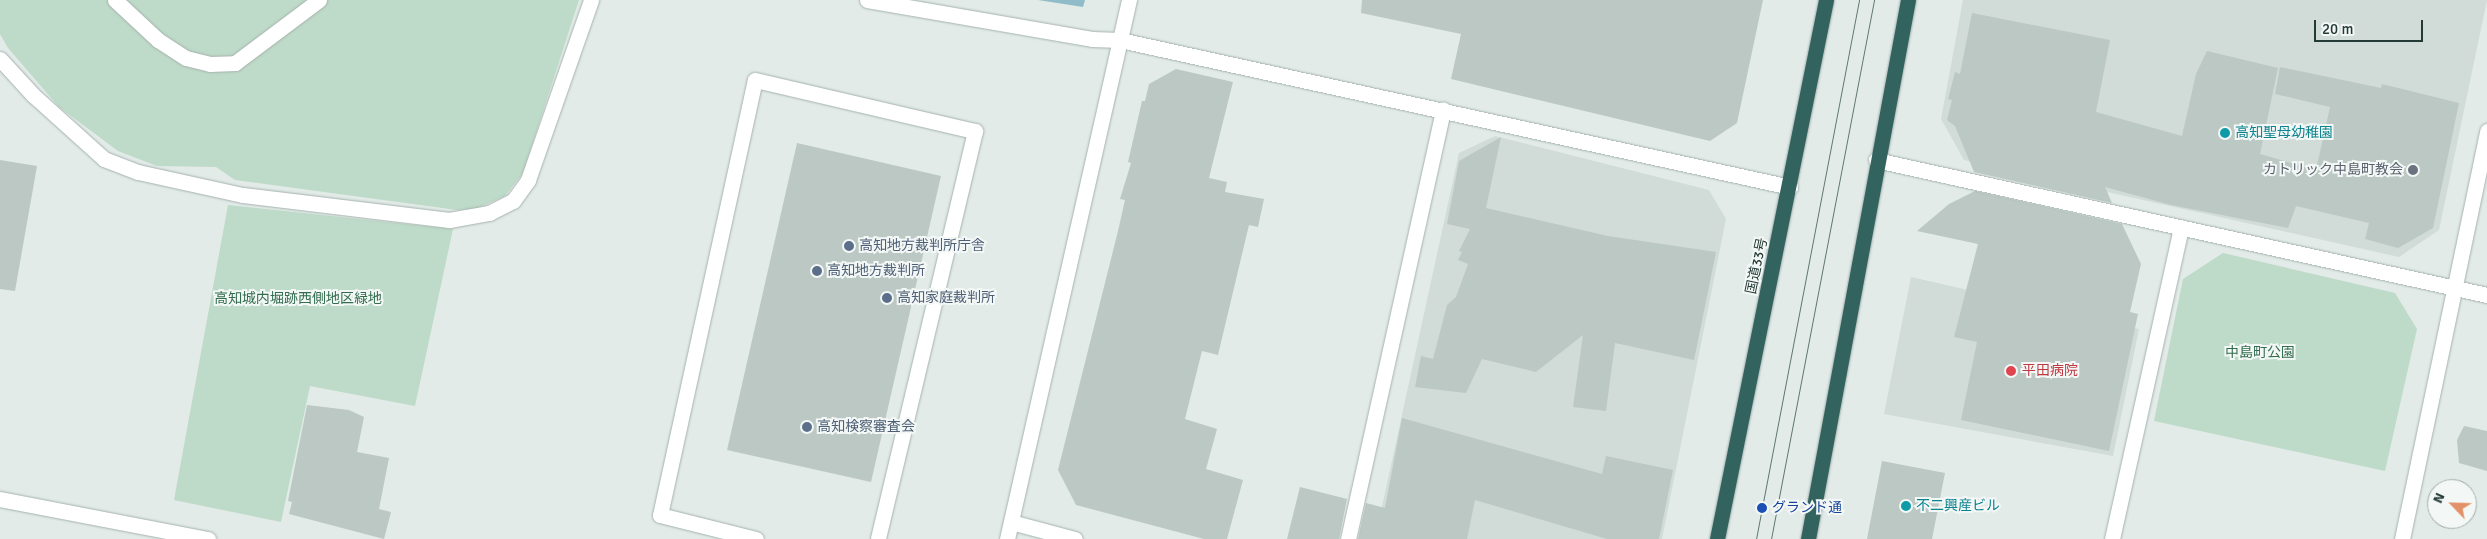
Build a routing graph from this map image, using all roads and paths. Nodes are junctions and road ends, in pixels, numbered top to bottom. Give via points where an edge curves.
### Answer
1 (114, 0) edge
2 (319, 0) edge
3 (591, 0) edge
4 (867, 0) edge
5 (1129, 0) edge
6 (1826, 0) edge
7 (1908, 0) edge
8 (1120, 40) junction
9 (0, 59) edge
10 (1443, 109) junction
11 (2487, 131) edge
12 (1876, 160) junction
13 (1790, 187) junction
14 (2181, 228) junction
15 (2455, 289) junction
16 (2487, 295) edge
17 (0, 498) edge
18 (1011, 522) junction
19 (208, 539) edge
20 (756, 539) edge
21 (878, 539) edge
22 (1007, 539) edge
23 (1075, 539) edge
24 (1348, 539) edge
25 (1717, 539) edge
26 (1808, 539) edge
27 (2112, 539) edge
28 (2402, 539) edge

1 - 2 street via 158,40 186,58 210,64 235,63
3 - 9 street via 528,180 513,201 489,212 449,220 243,194 138,172 104,159 33,95
4 - 8 street via 1078,36
5 - 8 street
6 - 13 highway, 国道33号
7 - 12 highway
8 - 10 street
8 - 18 street
10 - 13 street
10 - 24 street
11 - 15 street
12 - 14 street
12 - 26 highway
13 - 25 highway, 国道33号
14 - 15 street
14 - 27 street
15 - 16 street
15 - 28 street
17 - 19 street
18 - 22 street
18 - 23 street
20 - 21 street via 660,515 756,80 974,131

